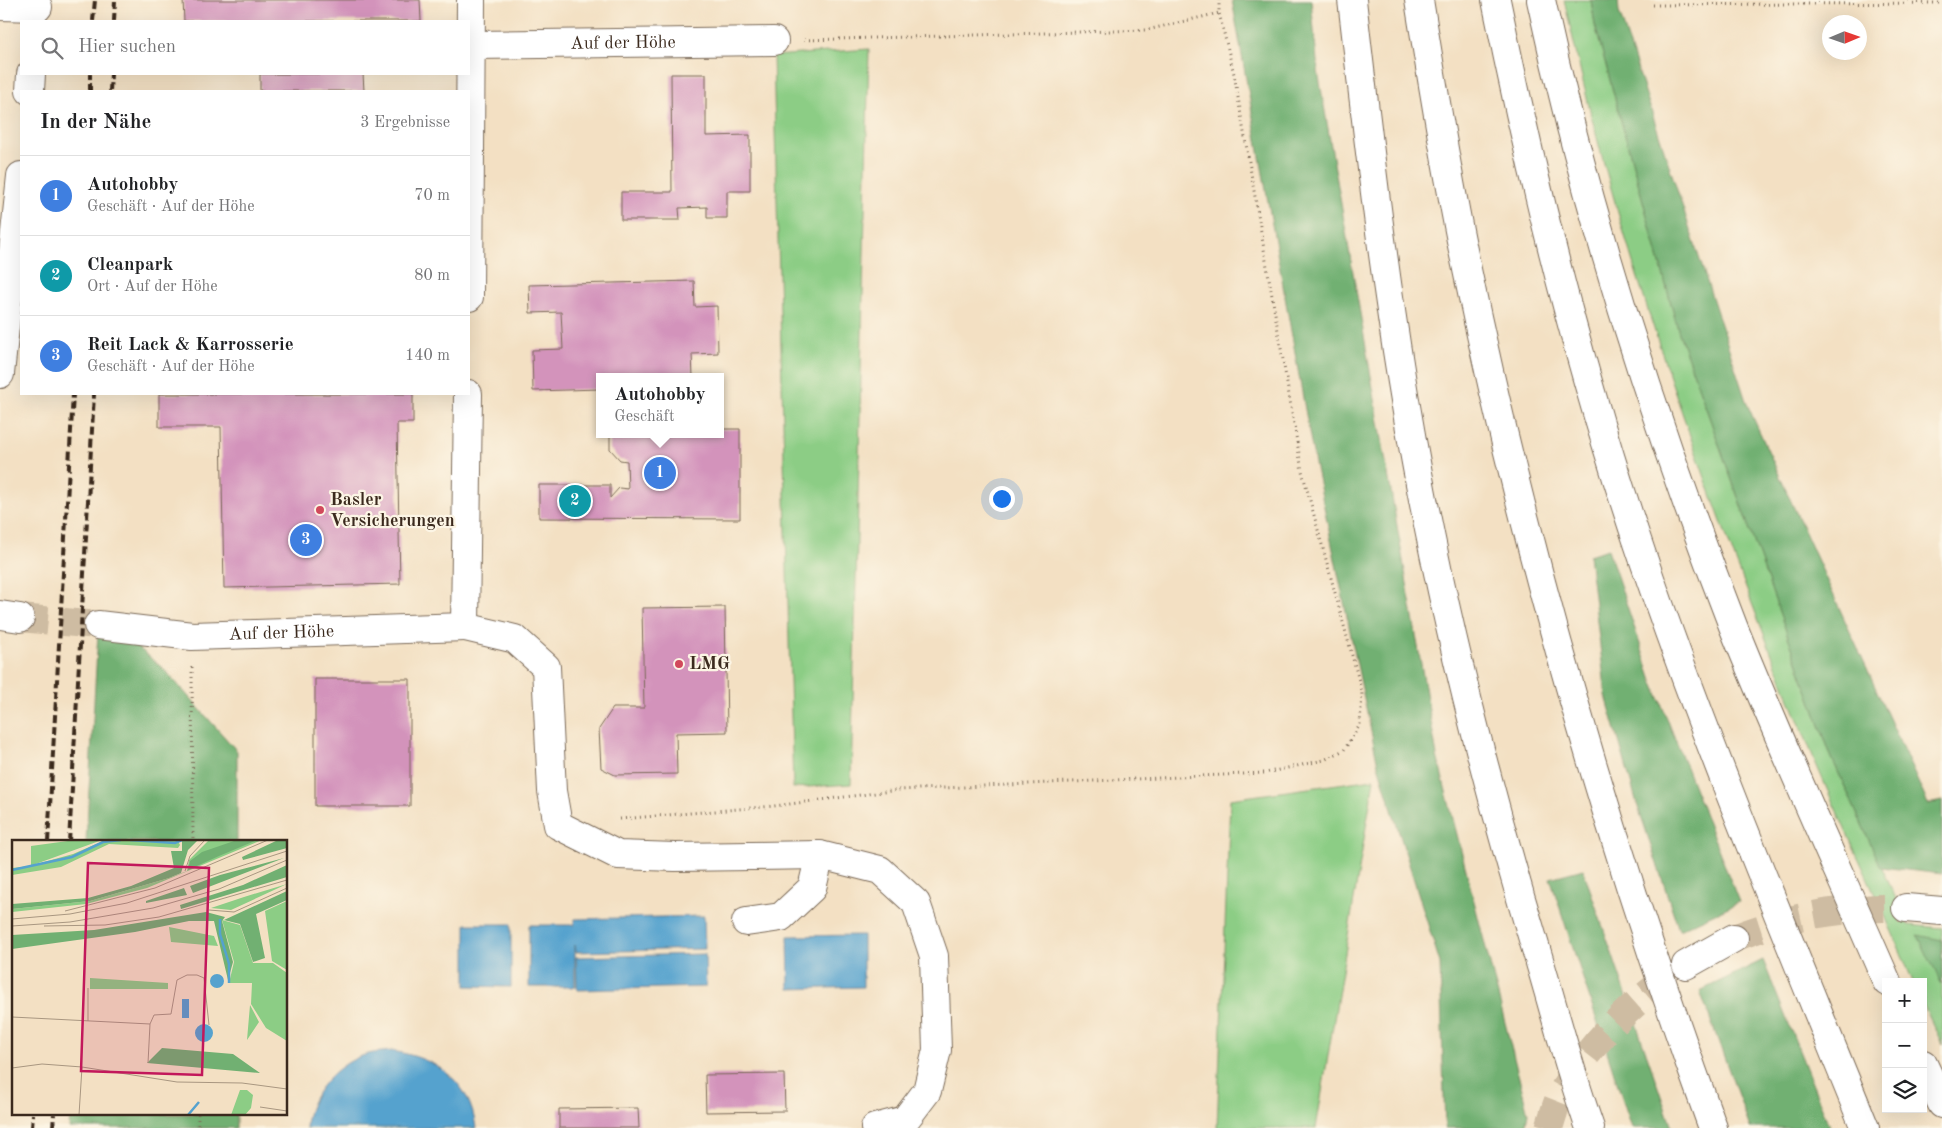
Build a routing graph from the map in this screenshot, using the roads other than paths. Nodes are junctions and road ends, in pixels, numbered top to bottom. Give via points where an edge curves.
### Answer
1 (472, 0) edge
2 (1352, 0) edge
3 (1419, 0) edge
4 (1496, 0) edge
5 (1541, 0) edge
6 (0, 6) edge
7 (38, 9) edge
8 (774, 41) road end
9 (472, 45) junction
10 (32, 75) edge
11 (30, 90) edge
12 (20, 185) edge
13 (470, 213) edge
14 (0, 374) edge
15 (468, 395) edge
16 (98, 625) tunnel mouth
17 (465, 627) junction
18 (820, 855) junction
19 (1906, 908) tunnel mouth
20 (1942, 911) edge
21 (746, 922) dead end
22 (1734, 938) tunnel mouth
23 (1686, 965) tunnel mouth
24 (1885, 978) edge
25 (1925, 1068) edge
26 (1942, 1104) edge
27 (875, 1128) edge
28 (1590, 1128) edge
29 (1713, 1128) edge
30 (1865, 1128) edge

1 - 9 main road
2 - 28 main road via 1372,179 1395,334 1441,586 1504,844
3 - 29 main road via 1463,252 1526,529 1626,878
4 - 30 main road via 1562,290 1638,545 1735,808
5 - 24 main road via 1595,220 1702,543 1802,791
6 - 7 main road
8 - 9 main road, Auf der Höhe
9 - 13 main road
10 - 11 main road
12 - 14 main road
15 - 17 main road
16 - 17 main road, Auf der Höhe via 192,636
17 - 18 main road, Auf der Höhe via 515,638 546,667 552,791 558,825 618,855
18 - 21 main road via 812,888 781,917
18 - 27 main road via 880,870 916,903 934,956 936,1050 927,1091 905,1120
19 - 20 main road
22 - 23 main road
25 - 26 main road

